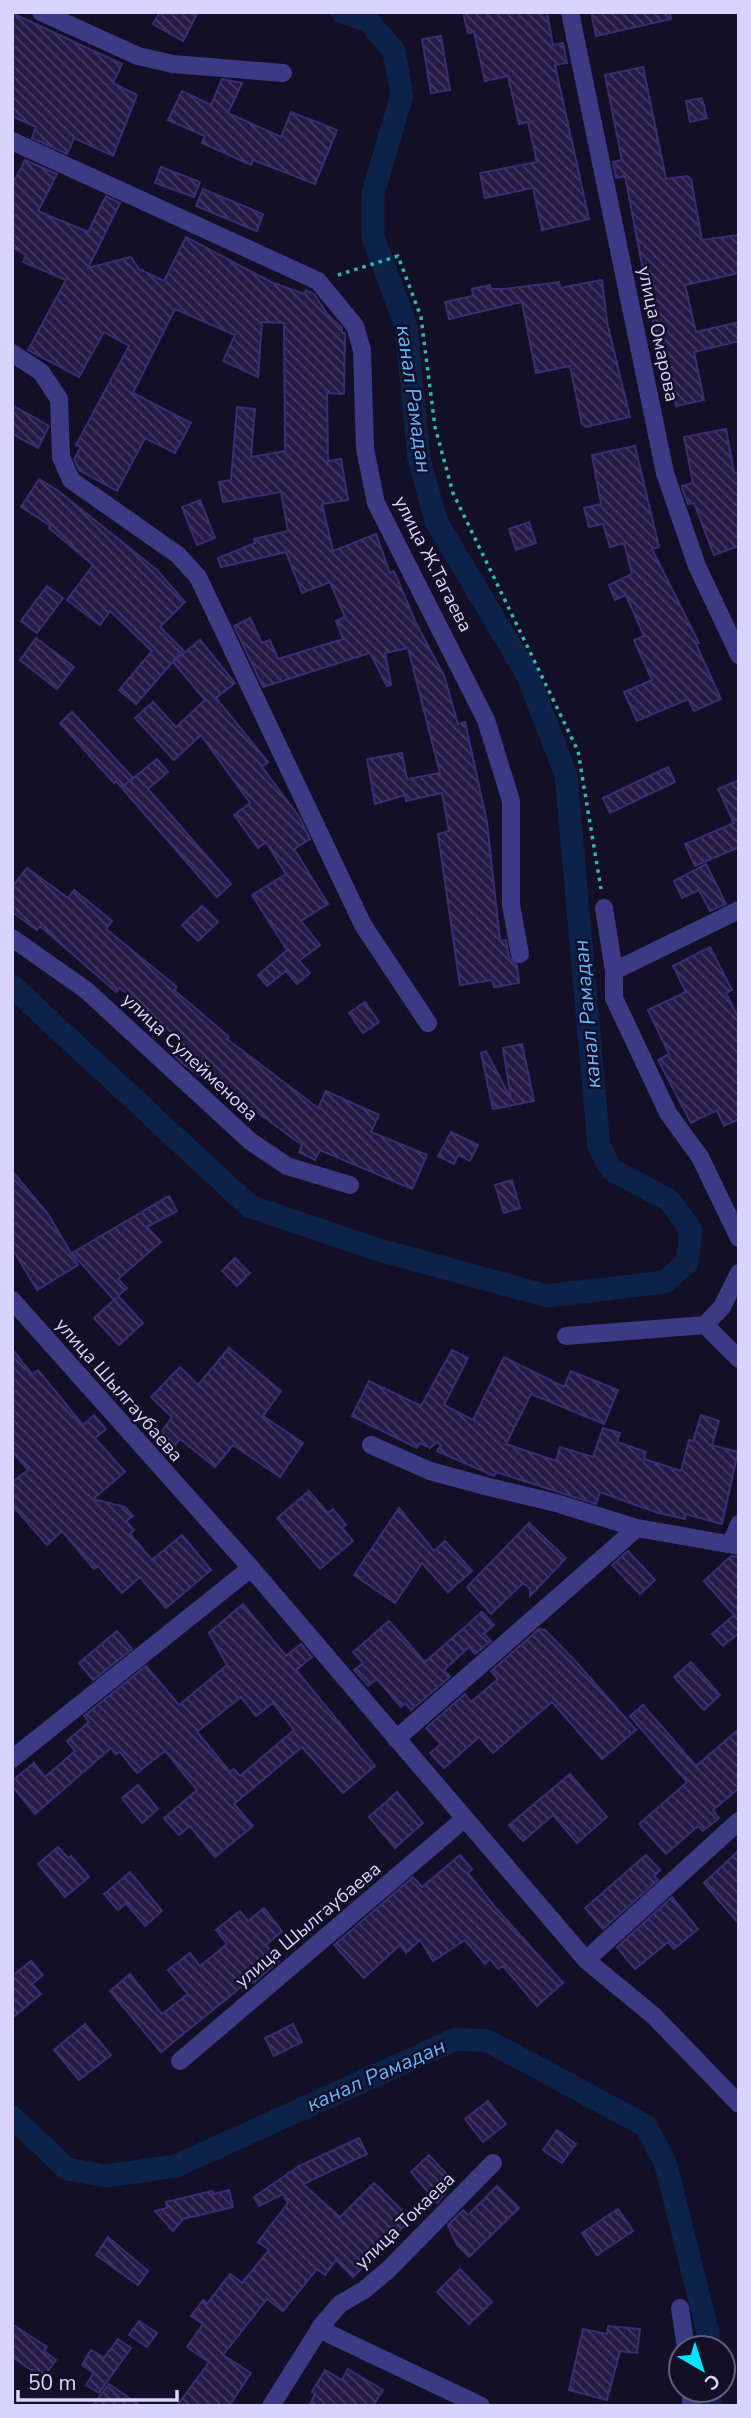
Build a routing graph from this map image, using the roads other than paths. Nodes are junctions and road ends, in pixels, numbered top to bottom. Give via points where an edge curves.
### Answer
1 (41, 12) edge
2 (570, 12) edge
3 (283, 73) dead end
4 (12, 141) edge
5 (12, 353) edge
6 (739, 654) edge
7 (604, 908) road end
8 (739, 910) edge
9 (12, 938) edge
10 (520, 954) dead end
11 (614, 971) junction
12 (428, 1023) dead end
13 (350, 1185) dead end
14 (739, 1238) edge
15 (739, 1273) edge
16 (12, 1300) edge
17 (705, 1325) junction
18 (566, 1336) dead end
19 (739, 1359) edge
20 (371, 1446) dead end
21 (739, 1524) edge
22 (637, 1528) junction
23 (735, 1545) edge
24 (251, 1568) junction
25 (396, 1739) junction
26 (12, 1759) edge
27 (463, 1820) junction
28 (739, 1821) edge
29 (586, 1960) junction
30 (180, 2061) dead end
31 (739, 2104) edge
32 (493, 2163) dead end
33 (680, 2308) dead end
34 (319, 2329) junction
35 (684, 2334) edge
36 (271, 2406) edge
37 (481, 2406) edge

1 - 3 street via 138,56 173,64
2 - 6 street, улица Омарова via 665,473 697,566
4 - 10 street, улица Ж.Тагаева via 318,281 355,326 362,351 365,449 376,503 486,720 507,789 511,905
5 - 12 street via 41,372 59,399 61,457 71,480 178,555 198,577 363,925
7 - 11 street
8 - 11 street
9 - 13 street, улица Сулейменова via 86,990 250,1141 287,1166
11 - 14 street via 614,998 643,1062 668,1113 700,1157
15 - 17 street via 722,1307
16 - 24 street, улица Шылгаубаева
17 - 18 street
17 - 19 street
20 - 22 street via 430,1471
21 - 23 street
22 - 23 street
22 - 25 street
24 - 25 street, улица Шылгаубаева
24 - 26 street
25 - 27 street, улица Шылгаубаева
27 - 29 street, улица Шылгаубаева
27 - 30 street, улица Шылгаубаева
28 - 29 street
29 - 31 street, улица Шылгаубаева via 654,2016
32 - 34 street, улица Токаева via 388,2270 340,2304
33 - 35 street
34 - 36 street, улица Токаева
34 - 37 street

